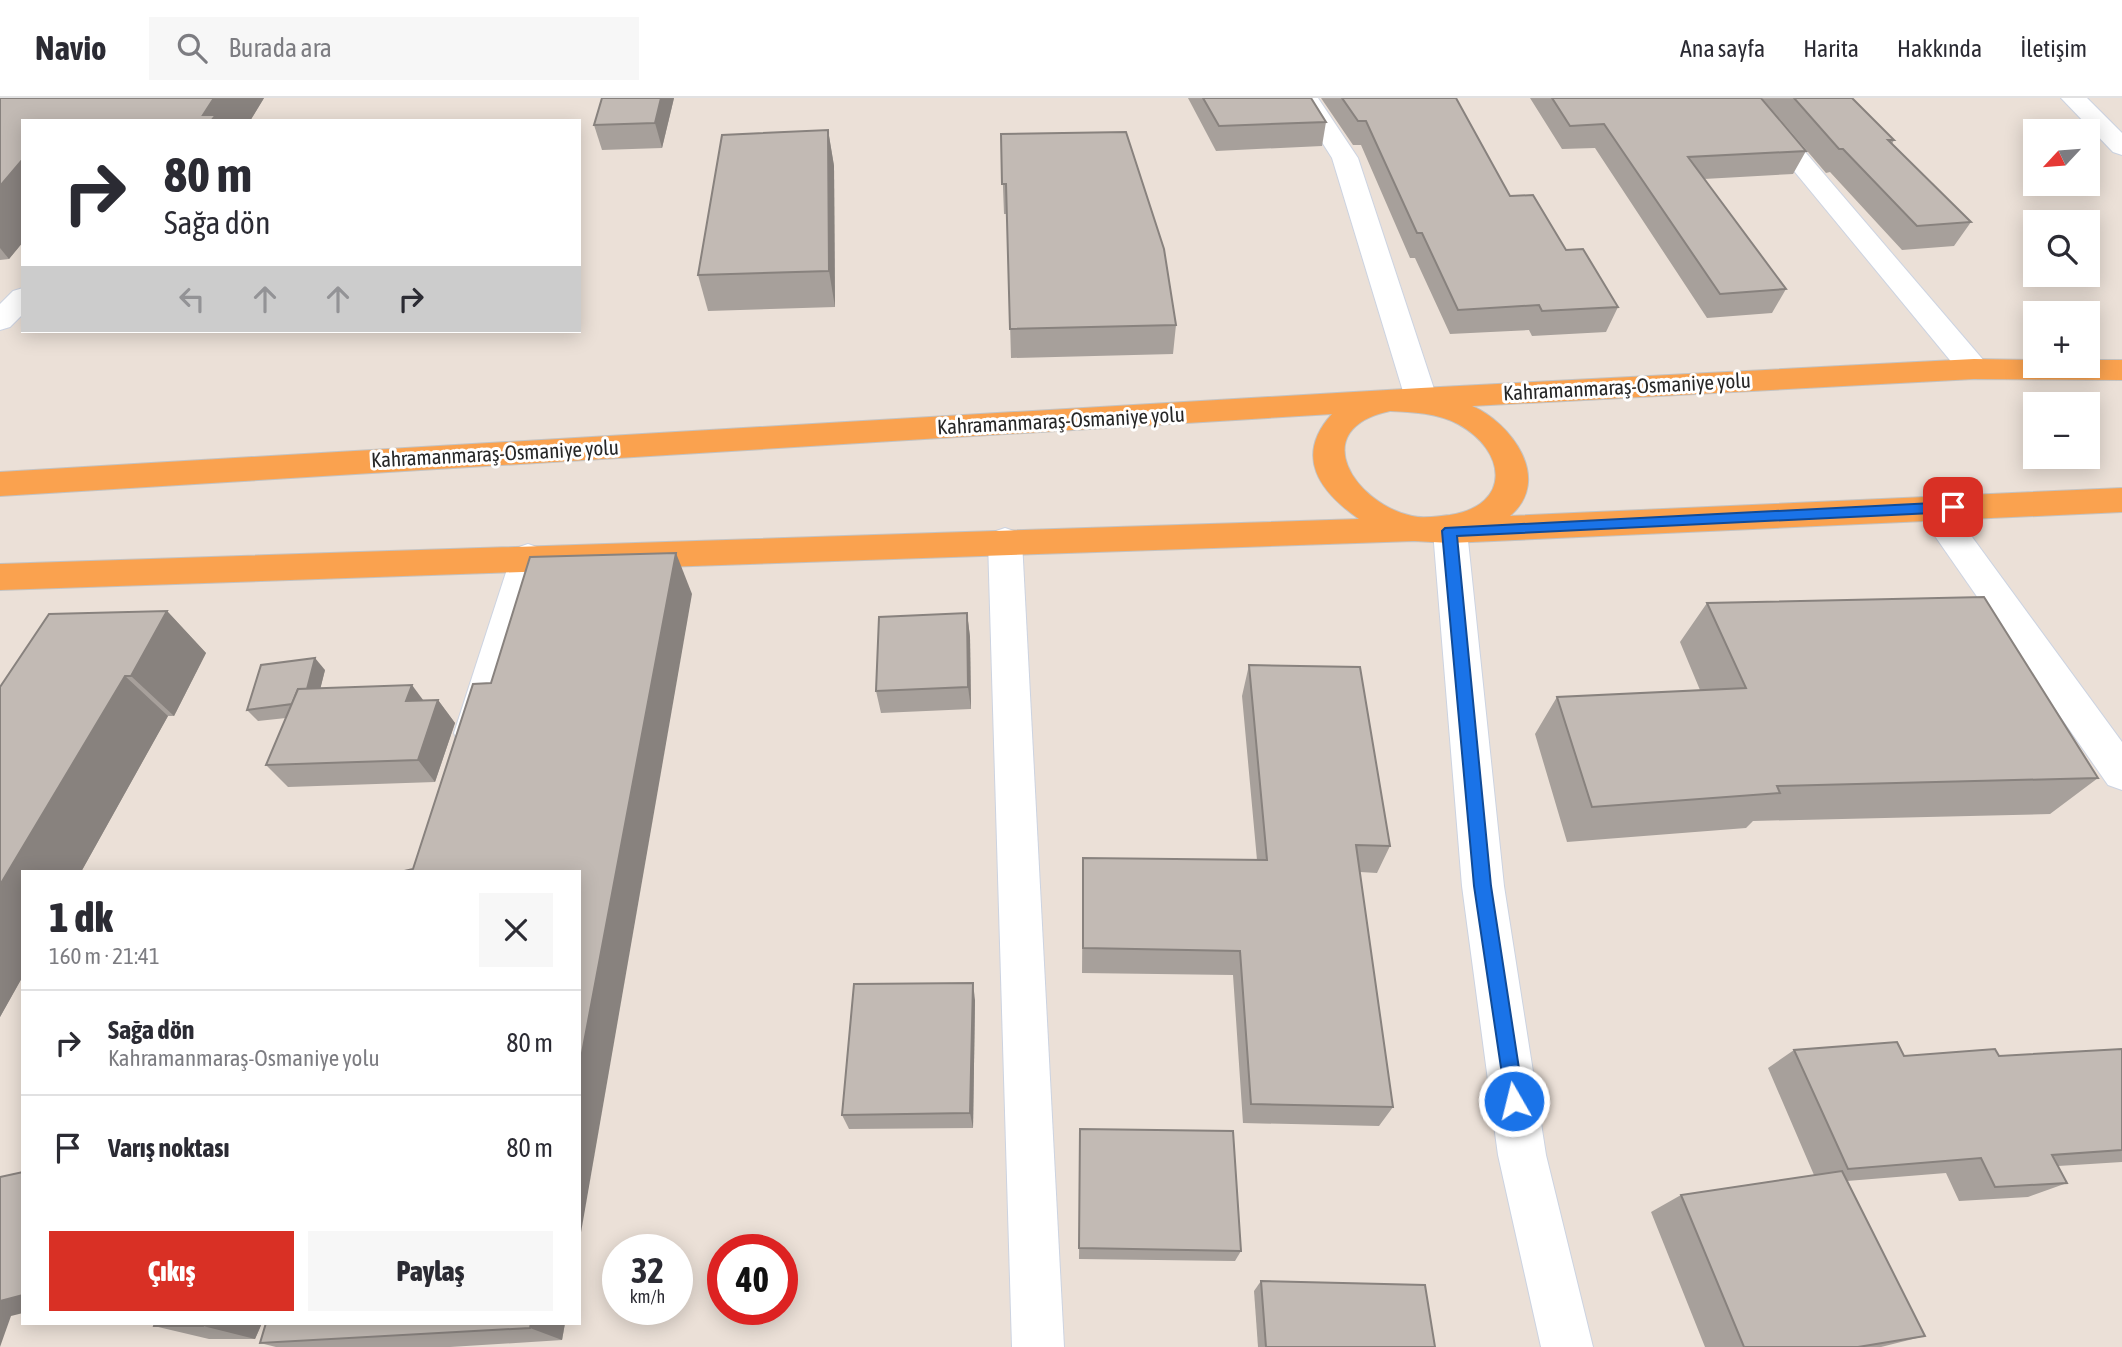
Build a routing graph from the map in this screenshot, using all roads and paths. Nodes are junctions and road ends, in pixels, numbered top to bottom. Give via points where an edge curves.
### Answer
1 (1306, 98) edge
2 (1746, 98) edge
3 (2073, 98) edge
4 (2122, 147) edge
5 (21, 299) edge
6 (0, 321) edge
7 (1974, 369) junction
8 (2122, 370) edge
9 (1405, 399) junction
10 (0, 484) edge
11 (2122, 500) edge
12 (1933, 508) junction
13 (1432, 530) junction
14 (1004, 541) junction
15 (528, 557) junction
16 (0, 577) edge
17 (463, 767) edge
18 (2122, 773) edge
19 (1038, 1347) edge
20 (1567, 1347) edge

1 - 9 street via 1345,158
2 - 7 street
3 - 4 street
5 - 6 street
7 - 8 highway, Kahramanmaraş-Osmaniye yolu
7 - 9 highway, Kahramanmaraş-Osmaniye yolu
9 - 10 highway, Kahramanmaraş-Osmaniye yolu
9 - 13 highway via 1363,408 1343,420 1331,437 1327,458 1335,480 1354,500 1381,516
9 - 13 highway via 1447,407 1473,418 1508,454 1514,474 1509,494 1495,511 1472,522
11 - 12 highway
12 - 13 highway
12 - 18 street
13 - 14 highway
13 - 20 street via 1522,1154
14 - 15 highway
14 - 19 street
15 - 16 highway
15 - 17 street

